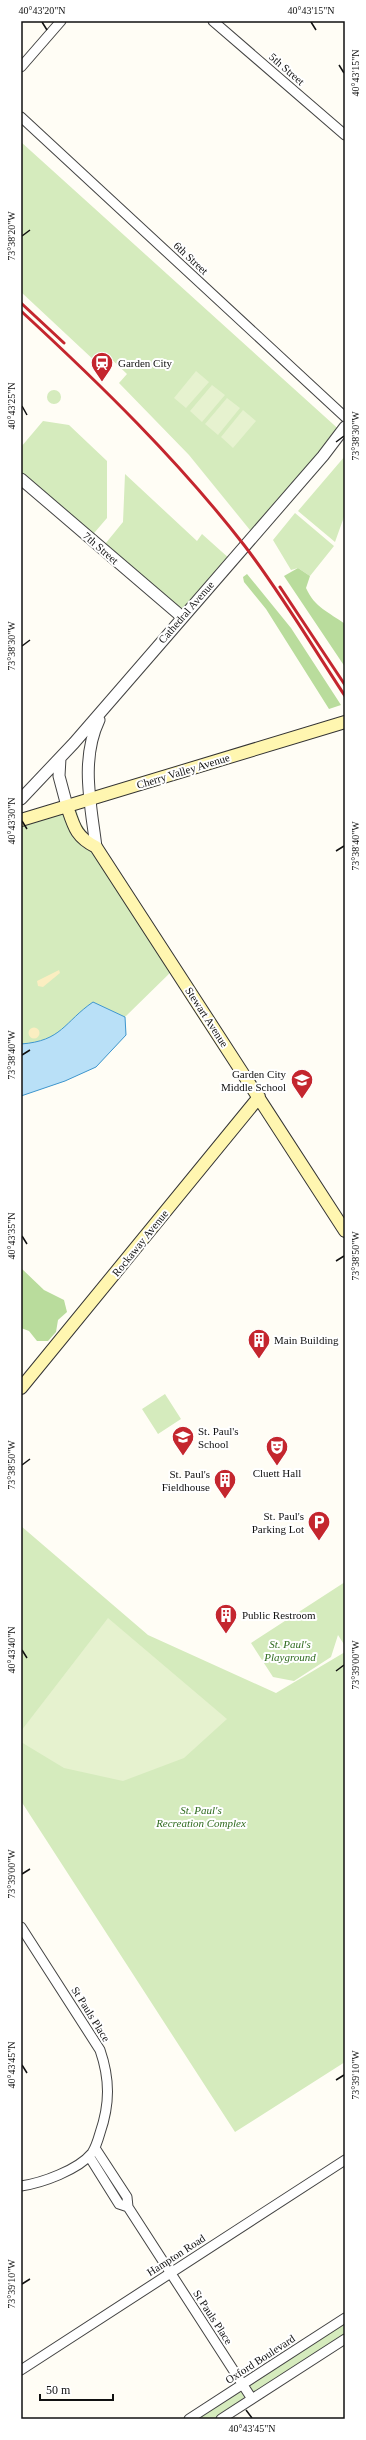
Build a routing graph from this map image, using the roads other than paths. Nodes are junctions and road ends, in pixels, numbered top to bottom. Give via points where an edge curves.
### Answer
1 (61, 21) edge
2 (213, 21) edge
3 (21, 67) edge
4 (21, 117) edge
5 (345, 135) edge
6 (345, 417) edge
7 (345, 427) edge
8 (21, 479) edge
9 (181, 616) junction
10 (105, 706) junction
11 (345, 722) edge
12 (60, 758) junction
13 (21, 798) edge
14 (90, 799) junction
15 (67, 806) junction
16 (21, 820) edge
17 (96, 847) junction
18 (259, 1097) junction
19 (345, 1231) edge
20 (21, 1388) edge
21 (21, 1927) edge
22 (95, 2148) junction
23 (88, 2156) junction
24 (345, 2160) edge
25 (21, 2186) edge
26 (128, 2207) junction
27 (171, 2273) junction
28 (345, 2318) edge
29 (345, 2339) edge
30 (21, 2370) edge
31 (243, 2384) junction
32 (252, 2399) junction
33 (189, 2419) edge
34 (221, 2419) edge

1 - 3 street
2 - 5 street, 5th Street
4 - 6 street, 6th Street
7 - 9 street, Cathedral Avenue via 323,456
8 - 9 street, 7th Street
9 - 10 street, Cathedral Avenue
10 - 12 street, Cathedral Avenue
10 - 14 street via 92,733 88,755
11 - 14 main road, Cherry Valley Avenue
12 - 13 street, Cathedral Avenue
12 - 15 street via 58,776
14 - 15 main road, Cherry Valley Avenue
14 - 17 street
15 - 16 main road, Cherry Valley Avenue
15 - 17 main road, Stewart Avenue via 79,836
17 - 18 main road, Stewart Avenue
18 - 19 main road, Stewart Avenue
18 - 20 main road, Rockaway Avenue
21 - 22 street, St Pauls Place via 100,2050 109,2094 106,2116
22 - 23 street, St Pauls Place
22 - 26 street, St Pauls Place via 127,2197
23 - 25 street via 55,2178
23 - 26 street, St Pauls Place via 119,2204
24 - 27 street, Hampton Road
26 - 27 street, St Pauls Place
27 - 30 street, Hampton Road
27 - 31 street, St Pauls Place
28 - 31 street, Oxford Boulevard
29 - 32 street
31 - 32 street, St Pauls Place
31 - 33 street, Oxford Boulevard
32 - 34 street

